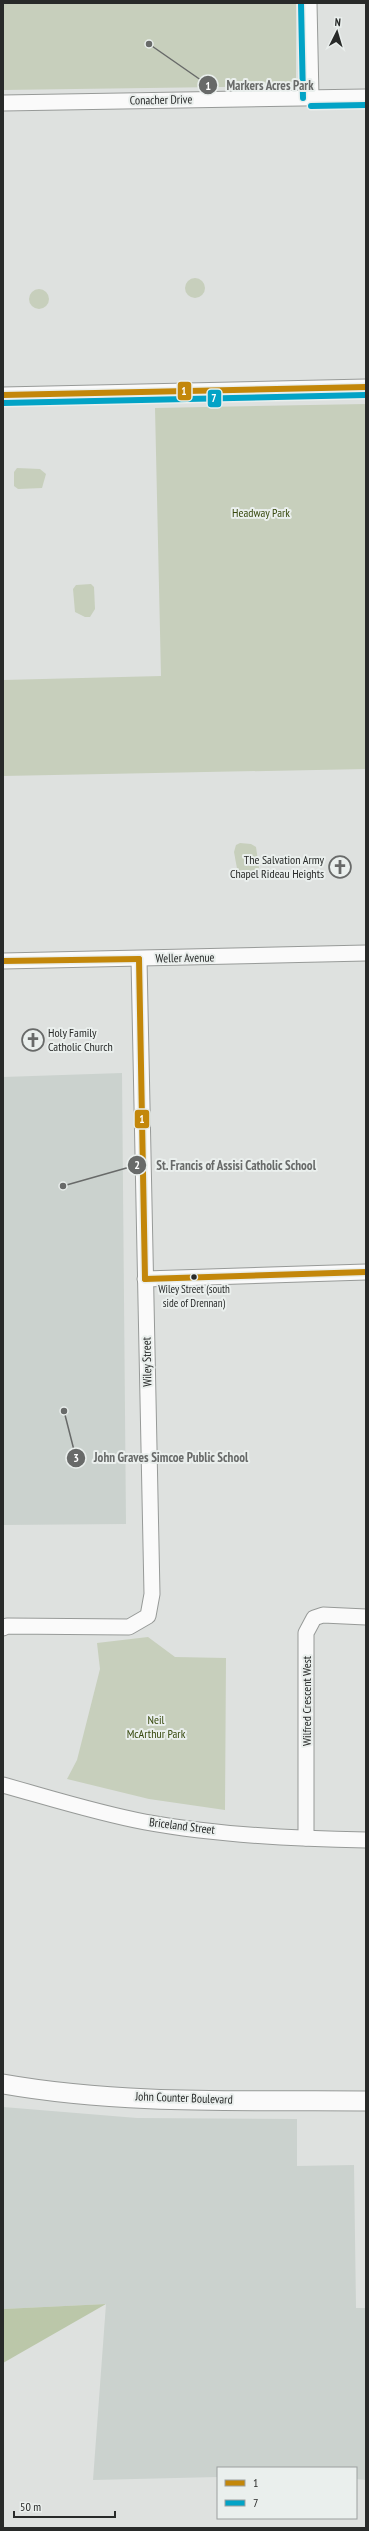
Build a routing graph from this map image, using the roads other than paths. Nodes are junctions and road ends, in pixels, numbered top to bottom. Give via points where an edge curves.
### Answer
1 (310, 3) edge
2 (366, 97) edge
3 (311, 98) junction
4 (3, 103) edge
5 (366, 387) edge
6 (3, 395) edge
7 (366, 953) edge
8 (138, 959) junction
9 (3, 961) edge
10 (366, 1272) edge
11 (145, 1280) junction
12 (366, 1617) edge
13 (3, 1628) edge
14 (3, 1785) edge
15 (306, 1838) junction
16 (366, 1840) edge
17 (3, 2084) edge
18 (366, 2101) edge

1 - 3 street
2 - 3 street, Conacher Drive
3 - 4 street, Conacher Drive
5 - 6 street
7 - 8 street, Weller Avenue
8 - 9 street, Weller Avenue
8 - 11 street, Wiley Street
10 - 11 street
11 - 13 street, Wiley Street via 152,1594 148,1616 129,1627
12 - 15 street, Wilfred Crescent West via 323,1615 314,1618 306,1633
14 - 15 street, Briceland Street via 145,1822
15 - 16 street, Briceland Street
17 - 18 main road, John Counter Boulevard via 75,2094 181,2099

